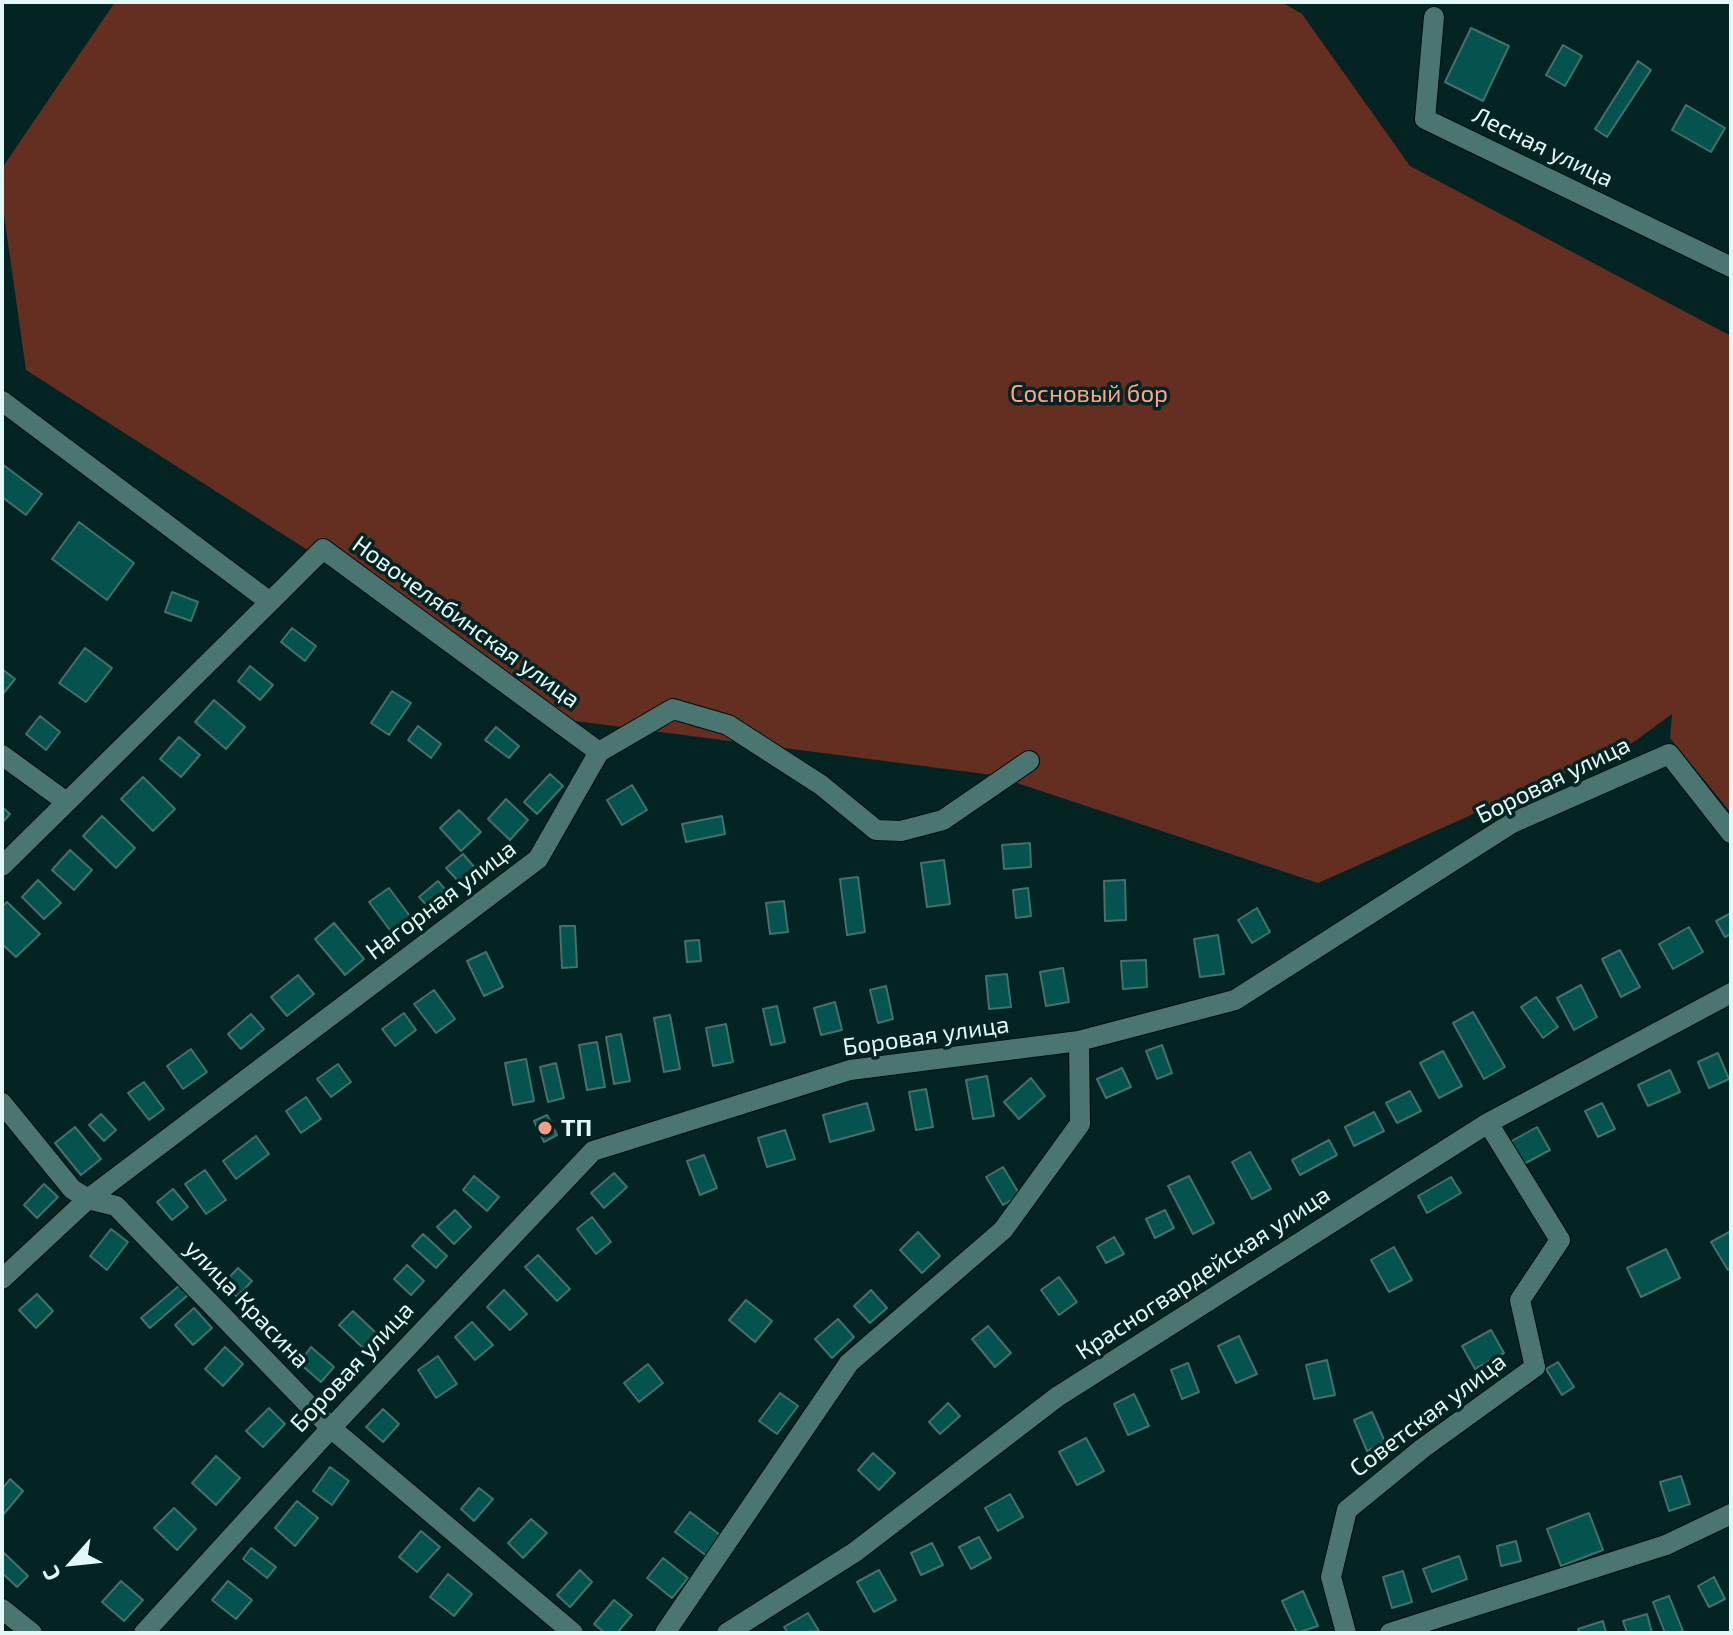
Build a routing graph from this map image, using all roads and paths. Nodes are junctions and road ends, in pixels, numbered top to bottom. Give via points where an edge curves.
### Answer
1 (1434, 17) dead end
2 (1731, 267) edge
3 (2, 401) edge
4 (270, 602) junction
5 (599, 752) junction
6 (2, 755) edge
7 (1029, 761) dead end
8 (65, 801) junction
9 (1731, 833) edge
10 (2, 866) edge
11 (1731, 993) edge
12 (1079, 1041) junction
13 (2, 1103) edge
14 (1488, 1123) junction
15 (88, 1199) junction
16 (2, 1279) edge
17 (331, 1428) junction
18 (1731, 1514) edge
19 (2, 1609) edge
20 (32, 1633) edge
21 (144, 1633) edge
22 (573, 1633) edge
23 (665, 1633) edge
24 (727, 1633) edge
25 (1346, 1633) edge
26 (1390, 1633) edge

1 - 2 street, Лесная улица via 1425,119
3 - 4 street
4 - 5 street, Новочелябинская улица via 323,549
4 - 8 street
5 - 7 street via 673,709 728,725 821,785 876,830 901,831 943,820
5 - 15 street, Нагорная улица via 538,859
6 - 8 street
8 - 10 street
9 - 12 street, Боровая улица via 1669,754 1512,823 1235,1000
11 - 14 street, Красногвардейская улица
12 - 17 street, Боровая улица via 850,1070 593,1151
12 - 23 street via 1080,1124 1003,1230 849,1363
13 - 15 street, улица Красина via 72,1189
14 - 24 street, Красногвардейская улица via 1057,1397 855,1552
14 - 25 street, Советская улица via 1560,1240 1520,1300 1535,1367 1347,1510 1331,1577
15 - 16 street, Нагорная улица
15 - 17 street, улица Красина via 116,1206
17 - 21 street, Боровая улица
17 - 22 street, улица Красина
18 - 26 street via 1666,1545
19 - 20 street

